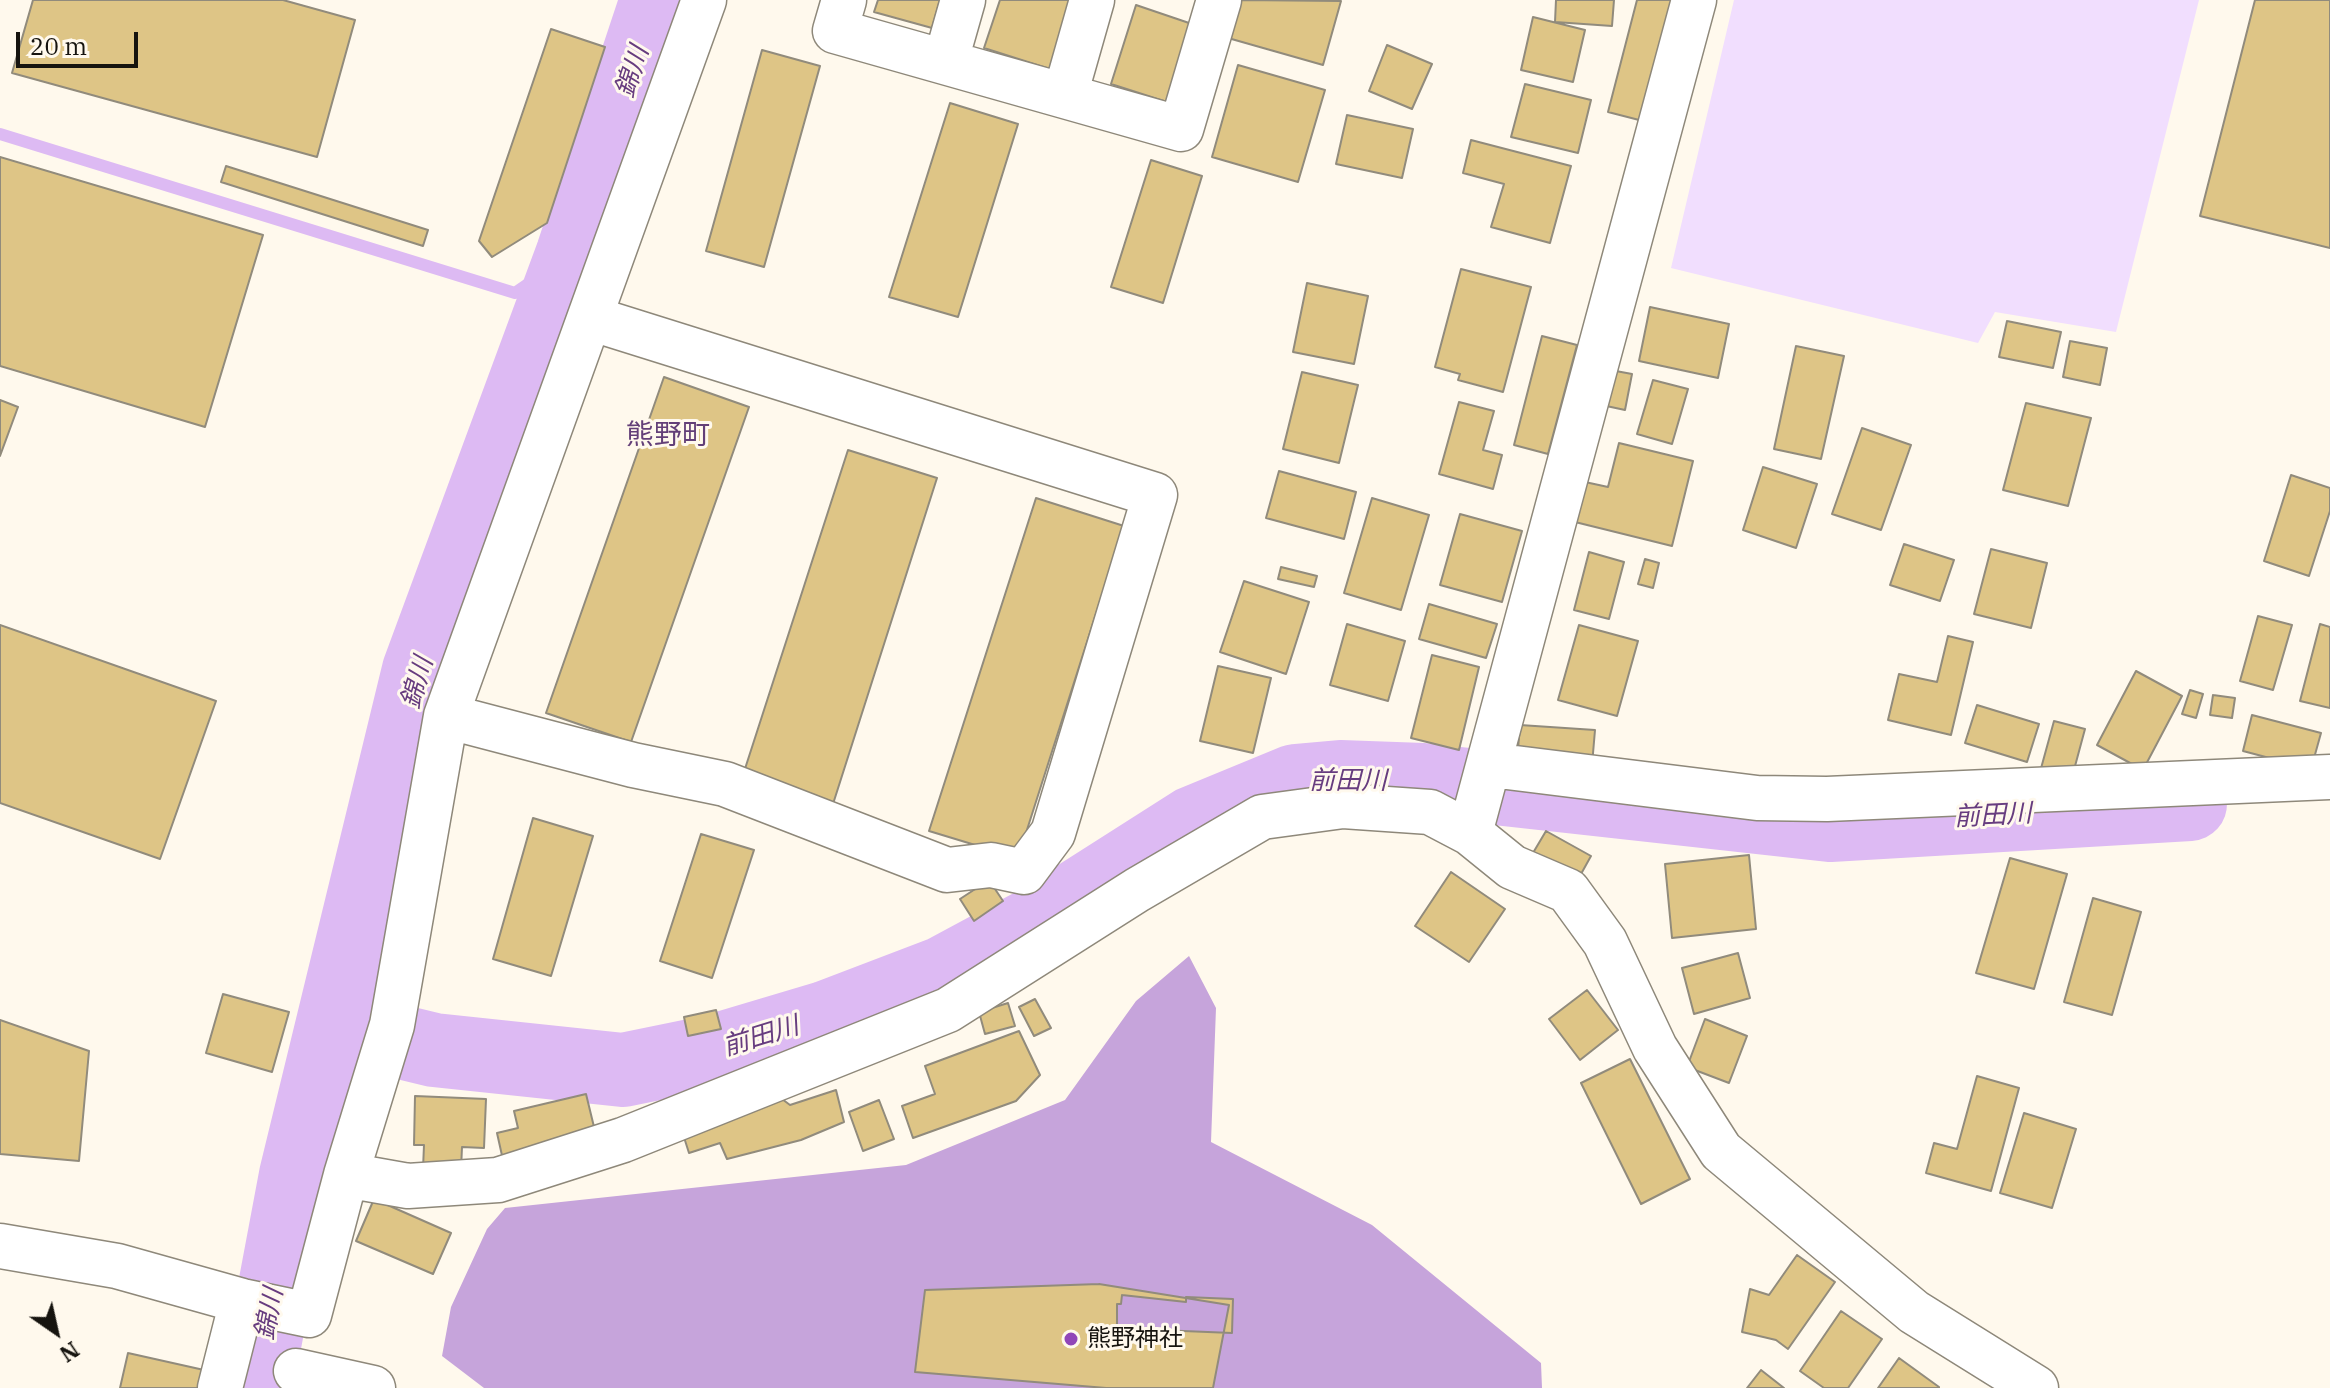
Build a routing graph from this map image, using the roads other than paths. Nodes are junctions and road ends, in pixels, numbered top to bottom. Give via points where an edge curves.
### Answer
1 (704, 0) edge
2 (844, 0) edge
3 (963, 0) edge
4 (1092, 0) edge
5 (1219, 0) edge
6 (1694, 0) edge
7 (946, 60) junction
8 (1065, 95) junction
9 (590, 318) junction
10 (446, 716) junction
11 (1491, 765) junction
12 (2330, 777) edge
13 (1470, 833) junction
14 (346, 1175) junction
15 (0, 1246) edge
16 (242, 1301) junction
17 (309, 1315) junction
18 (294, 1380) edge
19 (220, 1388) edge
20 (373, 1388) edge
21 (2036, 1388) edge

1 - 9 street
2 - 7 street via 835,31
3 - 7 street
4 - 8 street
5 - 8 street via 1181,129
6 - 11 street
7 - 8 street
9 - 10 street
9 - 10 street via 1155,495 1053,833 1024,872 991,865 947,870 725,784
10 - 14 street via 392,1025
11 - 12 street via 1757,798 1813,799
11 - 13 street
13 - 14 street via 1430,812 1343,806 1262,817 948,1010 623,1140 498,1180 408,1186
13 - 21 street via 1512,867 1568,891 1605,942 1655,1048 1721,1151 1914,1312
14 - 17 street
15 - 16 street via 117,1266
16 - 17 street
16 - 19 street
17 - 18 street
18 - 20 street

